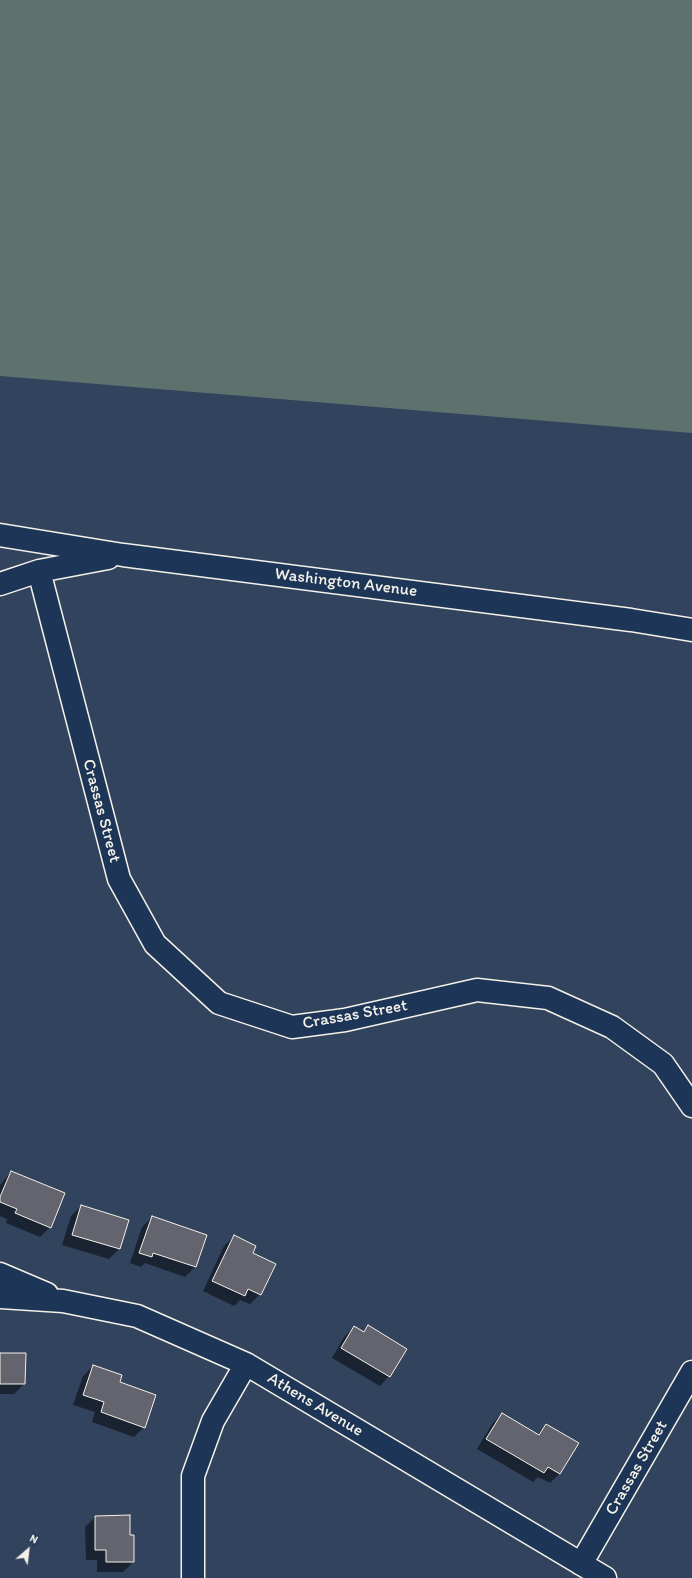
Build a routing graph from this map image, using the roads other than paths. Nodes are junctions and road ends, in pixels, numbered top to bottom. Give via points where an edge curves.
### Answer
1 (0, 535) edge
2 (123, 555) junction
3 (39, 571) junction
4 (0, 584) edge
5 (692, 630) edge
6 (692, 1106) edge
7 (0, 1274) edge
8 (0, 1297) edge
9 (63, 1301) junction
10 (246, 1364) junction
11 (692, 1372) edge
12 (581, 1564) junction
13 (193, 1578) edge
14 (605, 1578) edge

1 - 2 street, Washington Avenue
2 - 3 street
2 - 5 street, Washington Avenue
3 - 4 street
3 - 6 street, Crassas Street via 119,880 155,944 219,1003 292,1027 345,1020 477,990 548,998 612,1027 663,1064
7 - 9 street
8 - 9 street, Athens Avenue
9 - 10 street, Athens Avenue via 137,1316
10 - 12 street, Athens Avenue
10 - 13 street via 213,1421 193,1476
11 - 12 street, Crassas Street
12 - 14 street, Athens Avenue

